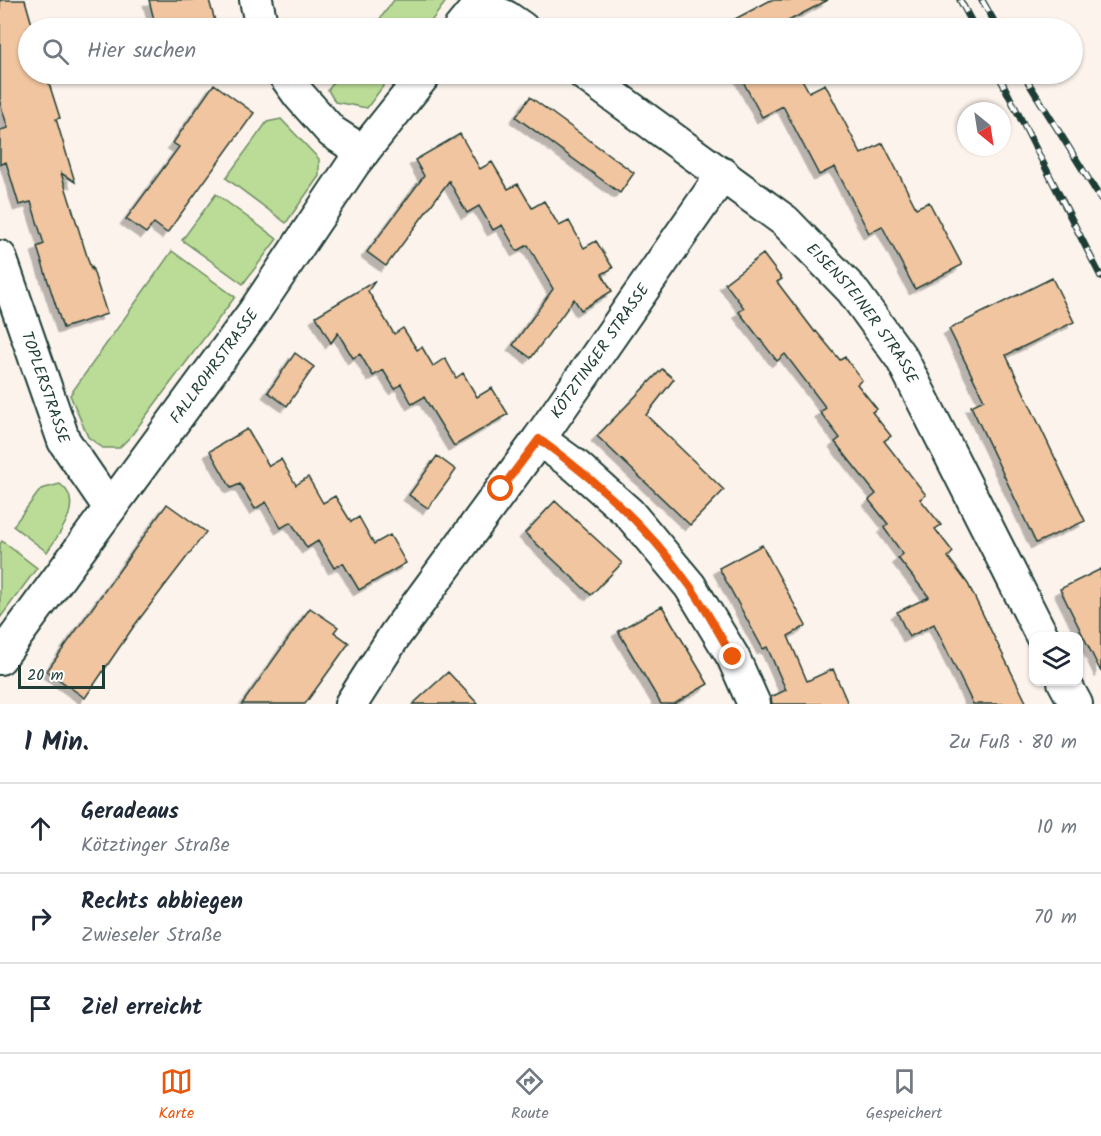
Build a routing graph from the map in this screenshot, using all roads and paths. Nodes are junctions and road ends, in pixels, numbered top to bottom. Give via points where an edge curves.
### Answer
1 (256, 0) edge
2 (470, 17) edge
3 (260, 18) edge
4 (507, 18) edge
5 (291, 84) edge
6 (417, 84) edge
7 (598, 84) edge
8 (363, 152) junction
9 (723, 174) junction
10 (0, 257) edge
11 (539, 439) junction
12 (110, 508) junction
13 (1040, 632) edge
14 (0, 658) edge
15 (1067, 686) edge
16 (353, 703) edge
17 (754, 704) edge
18 (1076, 704) edge

1 - 3 street
2 - 4 street
5 - 8 street via 332,132
6 - 8 street, FALLROHRSTRASSE
7 - 9 street, EISENSTEINER STRASSE
8 - 12 street, FALLROHRSTRASSE via 254,312
9 - 11 street, KÖTZTINGER STRASSE
9 - 13 street, EISENSTEINER STRASSE via 785,221 852,290 902,359
10 - 12 street, TOPLERSTRASSE via 64,441
11 - 16 street, KÖTZTINGER STRASSE via 394,635
11 - 17 street via 629,513 690,586 733,657
12 - 14 street, FALLROHRSTRASSE
15 - 18 street

